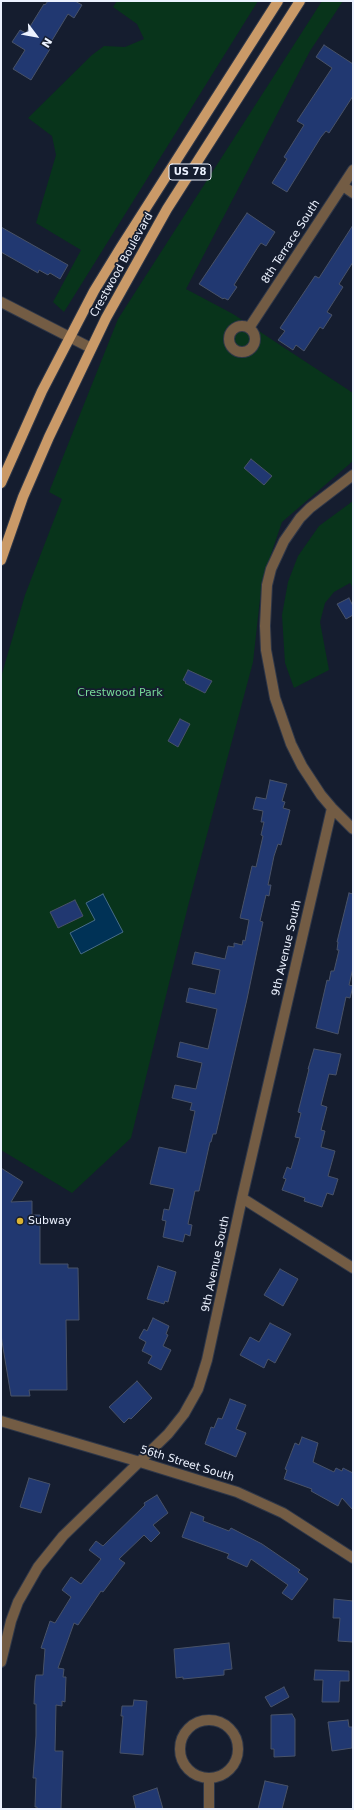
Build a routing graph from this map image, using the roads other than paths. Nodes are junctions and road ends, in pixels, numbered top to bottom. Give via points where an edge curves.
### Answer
1 (278, 1) edge
2 (300, 1) edge
3 (353, 170) edge
4 (343, 186) junction
5 (353, 193) edge
6 (1, 302) edge
7 (249, 328) dead end
8 (69, 337) junction
9 (91, 348) junction
10 (353, 475) edge
11 (1, 483) edge
12 (1, 560) edge
13 (332, 808) junction
14 (353, 829) edge
15 (242, 1198) junction
16 (353, 1268) edge
17 (1, 1421) edge
18 (140, 1462) junction
19 (353, 1558) edge
20 (1, 1662) edge
21 (209, 1778) junction
22 (209, 1809) edge

1 - 8 main road, Crestwood Boulevard / US 78 via 120,247
2 - 9 main road, Crestwood Boulevard / US 78 via 167,209
3 - 4 street, 8th Terrace South
4 - 5 street
4 - 7 street, 8th Terrace South
6 - 8 street
8 - 9 street
8 - 11 main road, Crestwood Boulevard / US 78
9 - 12 main road, Crestwood Boulevard / US 78 via 46,443
10 - 13 street via 310,508 291,529 271,569 265,602 266,650 276,704 302,766
13 - 14 street
13 - 15 street, 9th Avenue South
15 - 16 street
15 - 18 street, 9th Avenue South via 207,1360 198,1389 177,1424
17 - 18 street, 56th Street South
18 - 19 street, 56th Street South via 260,1501
18 - 20 street, 9th Avenue South via 63,1536 38,1567 21,1596 11,1621
21 - 21 street via 228,1770 238,1750 231,1730 212,1720 191,1726 186,1730 180,1744 181,1758 189,1770
21 - 22 street

